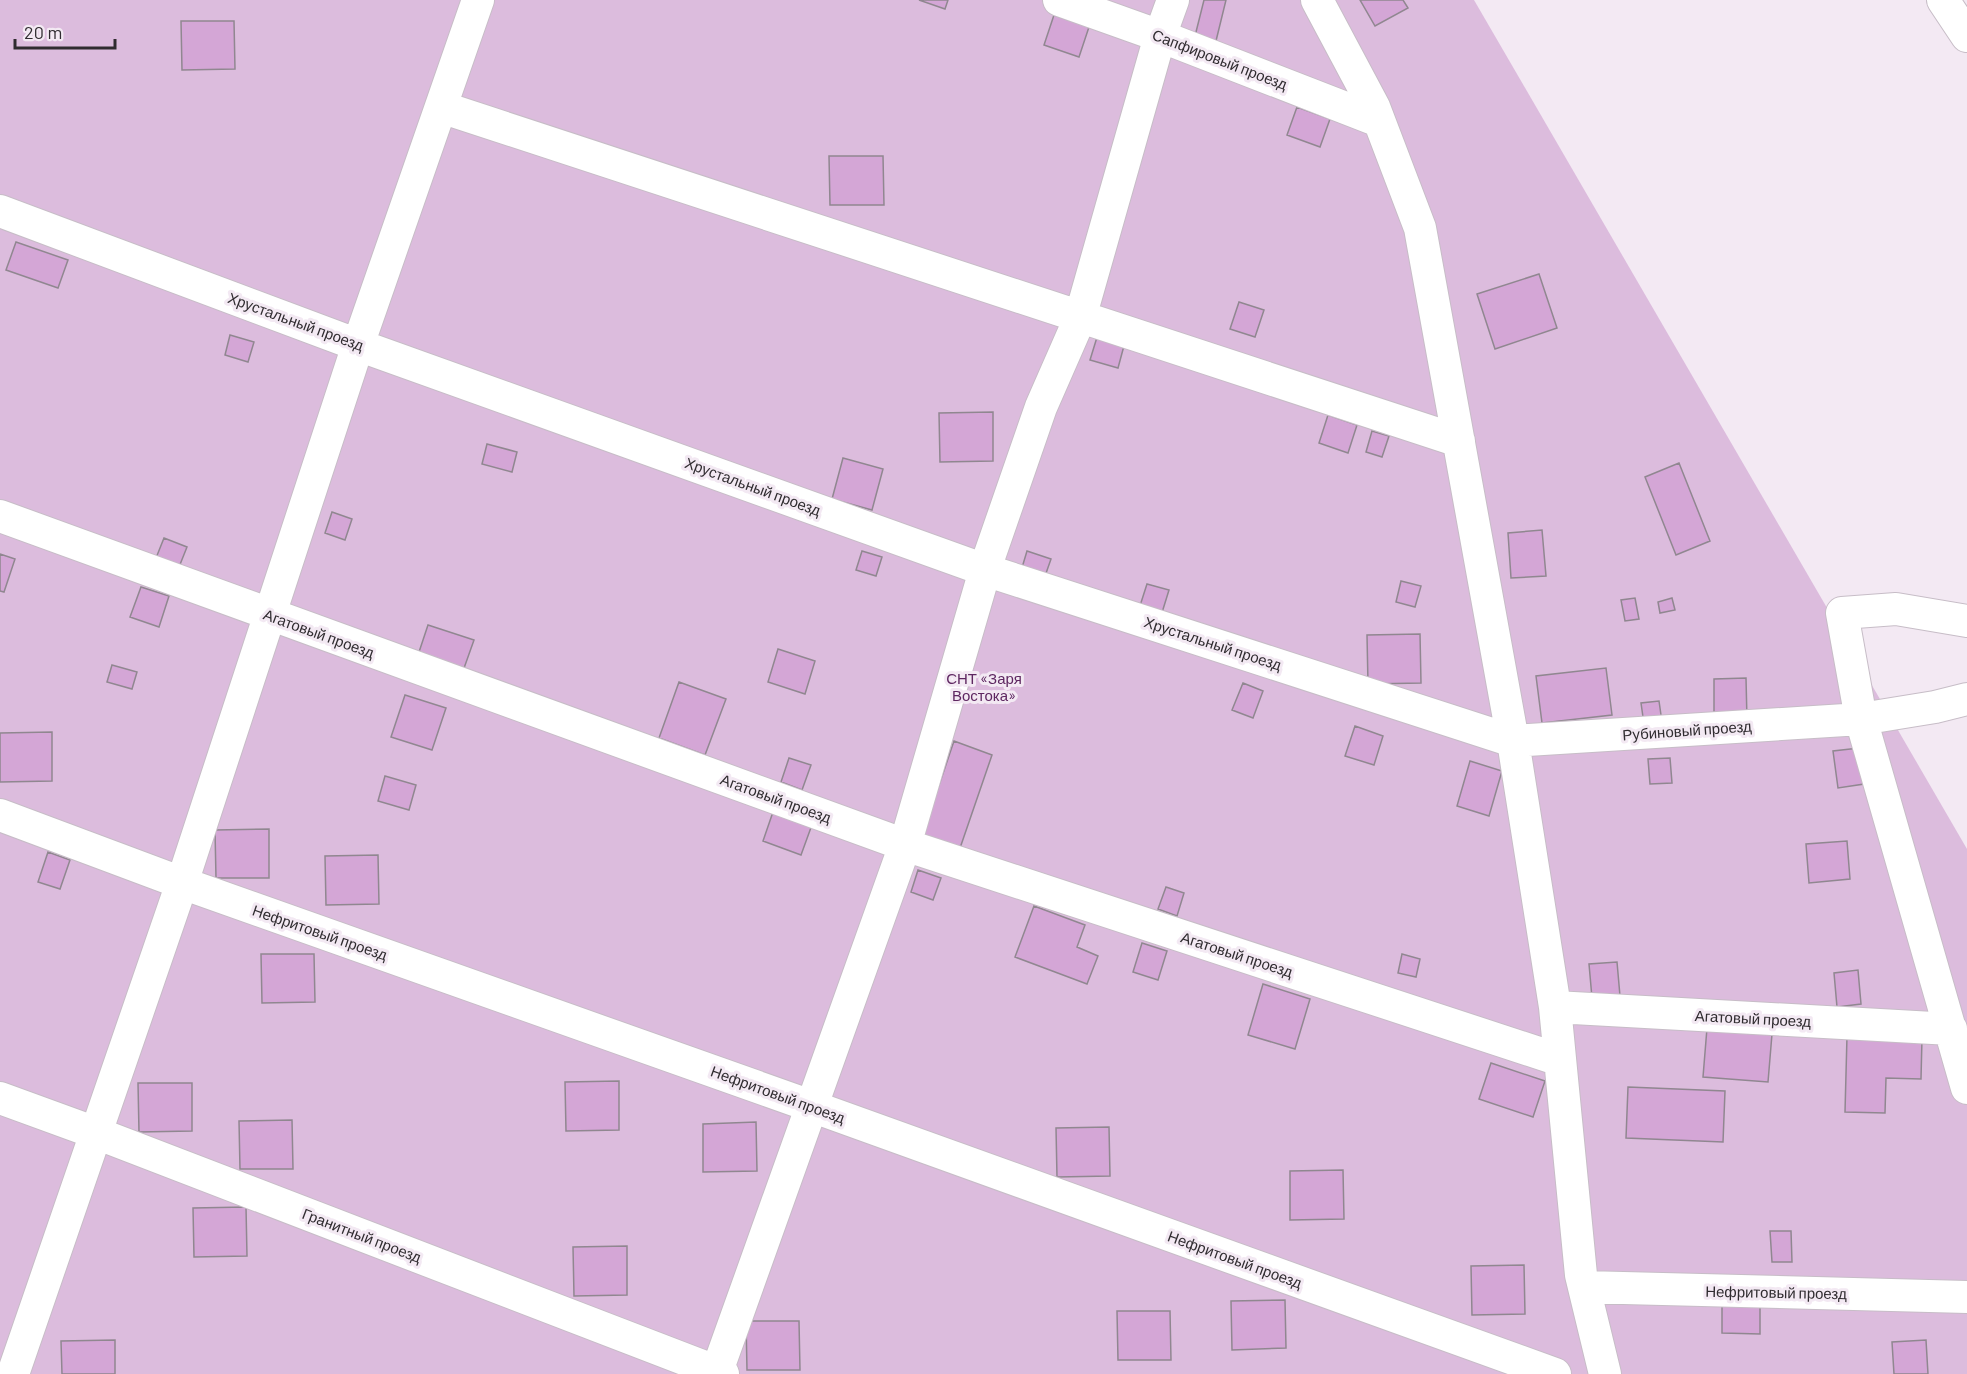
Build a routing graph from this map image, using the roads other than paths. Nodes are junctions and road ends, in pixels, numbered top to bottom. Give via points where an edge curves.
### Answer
1 (478, 0) edge
2 (1059, 0) edge
3 (1173, 0) edge
4 (1317, 0) edge
5 (1943, 0) edge
6 (1160, 36) junction
7 (1967, 36) edge
8 (441, 107) junction
9 (1379, 121) junction
10 (0, 211) edge
11 (1080, 318) junction
12 (358, 345) junction
13 (1459, 441) junction
14 (0, 516) edge
15 (985, 570) junction
16 (269, 614) junction
17 (1967, 621) edge
18 (1967, 699) edge
19 (1861, 718) junction
20 (1513, 741) junction
21 (0, 815) edge
22 (905, 845) junction
23 (182, 883) junction
24 (1555, 1007) junction
25 (1951, 1029) junction
26 (1560, 1060) junction
27 (1967, 1088) edge
28 (0, 1098) edge
29 (811, 1106) junction
30 (96, 1133) junction
31 (1584, 1287) junction
32 (1967, 1297) edge
33 (719, 1373) edge
34 (13, 1374) edge
35 (1555, 1374) edge
36 (1605, 1374) edge

1 - 8 street
2 - 6 street, Сапфировый проезд
3 - 6 street
4 - 9 street
5 - 7 street
6 - 9 street, Сапфировый проезд
6 - 11 street
8 - 11 street
8 - 12 street
9 - 13 street via 1420,228
10 - 12 street, Хрустальный проезд
11 - 13 street
11 - 15 street via 1041,407
12 - 15 street, Хрустальный проезд
12 - 16 street
13 - 20 street
14 - 16 street, Агатовый проезд
15 - 20 street, Хрустальный проезд
15 - 22 street
16 - 22 street, Агатовый проезд
16 - 23 street
17 - 19 street via 1896,609 1842,613
18 - 19 street, Рубиновый проезд
19 - 20 street, Рубиновый проезд
19 - 25 street
20 - 24 street
21 - 23 street, Нефритовый проезд
22 - 26 street, Агатовый проезд
22 - 29 street
23 - 29 street, Нефритовый проезд
23 - 30 street
24 - 25 street, Агатовый проезд
24 - 26 street
25 - 27 street
26 - 31 street
28 - 30 street, Гранитный проезд
29 - 33 street
29 - 35 street, Нефритовый проезд
30 - 33 street, Гранитный проезд
30 - 34 street
31 - 32 street, Нефритовый проезд
31 - 36 street

